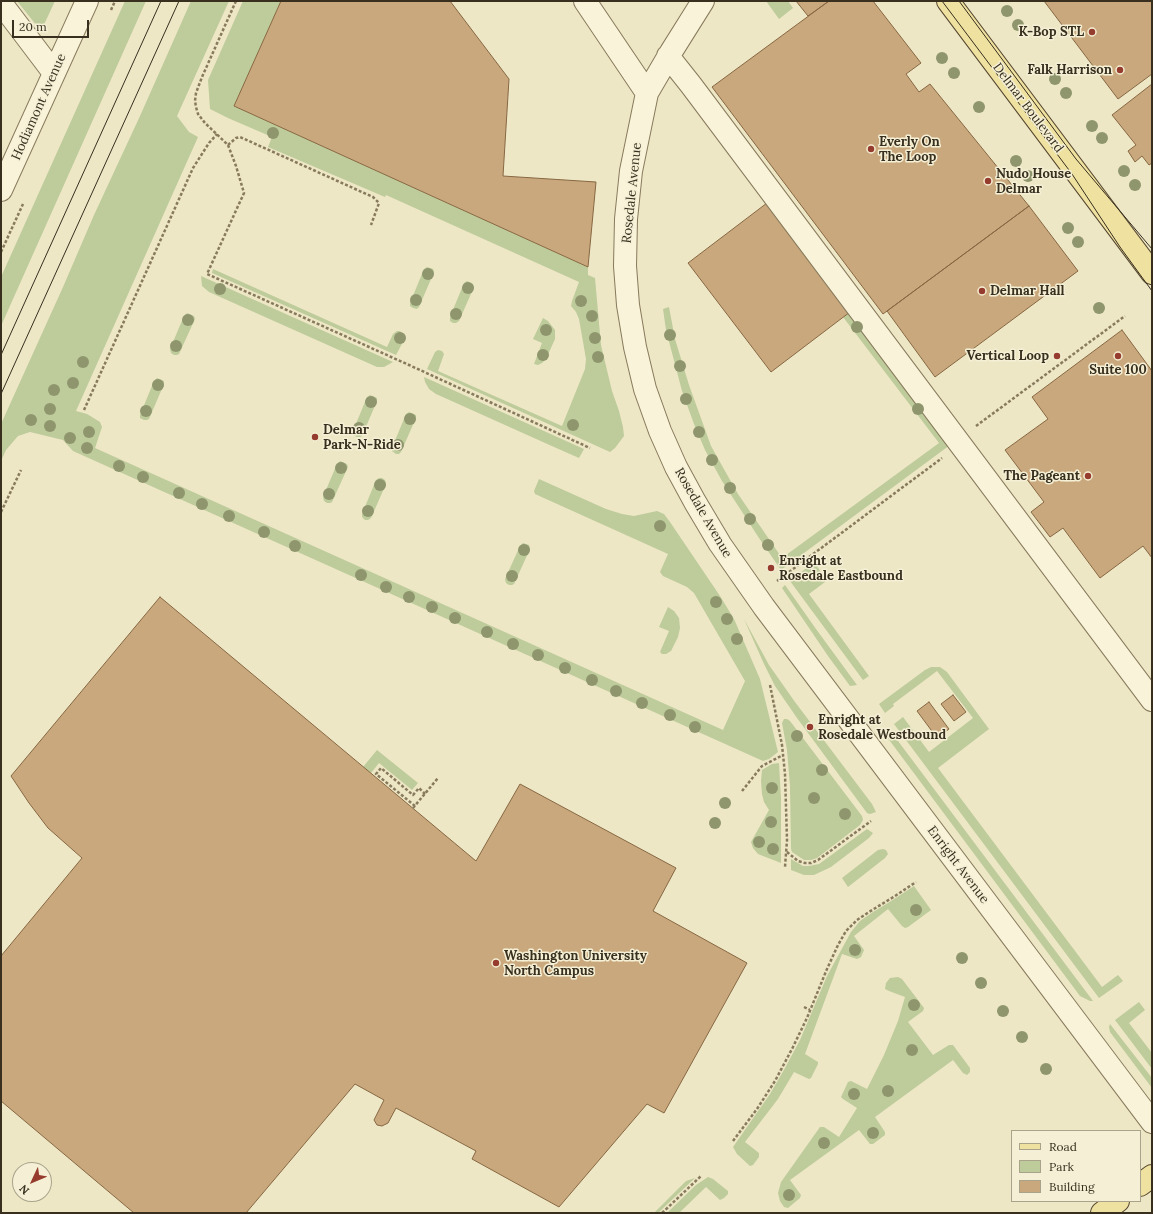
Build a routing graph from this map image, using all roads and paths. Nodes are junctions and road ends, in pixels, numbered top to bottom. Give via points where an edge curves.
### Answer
1 (87, 1) edge
2 (236, 1) edge
3 (585, 1) edge
4 (703, 1) edge
5 (948, 1) edge
6 (1, 3) edge
7 (668, 56) junction
8 (54, 74) junction
9 (647, 93) junction
10 (217, 134) junction
11 (228, 145) junction
12 (1, 190) edge
13 (371, 225) dead end
14 (1152, 273) edge
15 (84, 410) dead end
16 (590, 448) dead end
17 (20, 470) dead end
18 (1, 512) edge
19 (764, 607) joint
20 (770, 685) dead end
21 (1152, 700) edge
22 (783, 755) junction
23 (438, 778) dead end
24 (742, 791) dead end
25 (425, 794) junction
26 (871, 821) dead end
27 (786, 852) junction
28 (785, 867) dead end
29 (916, 882) dead end
30 (804, 1007) dead end
31 (810, 1010) junction
32 (1152, 1122) edge
33 (733, 1141) dead end
34 (701, 1176) dead end
35 (1152, 1176) edge
36 (1141, 1184) edge
37 (1117, 1202) edge
38 (662, 1213) edge
39 (1102, 1213) edge

1 - 8 street, Hodiamont Avenue
2 - 10 path via 196,93 198,114
3 - 9 street
4 - 7 street, Rosedale Avenue
5 - 14 main road, Delmar Boulevard
6 - 8 street
7 - 9 street, Rosedale Avenue
7 - 21 street
8 - 12 street, Hodiamont Avenue
9 - 19 street, Rosedale Avenue via 631,171 626,219 625,266 635,347 645,389 676,467 720,544
10 - 11 path
10 - 15 path via 192,168
11 - 13 path via 240,137 373,197 379,203
11 - 16 path via 244,193 207,274
17 - 18 path
19 - 32 street, Enright Avenue
20 - 22 path
22 - 24 path via 762,766
22 - 27 path
23 - 25 path
25 - 25 path via 414,807 376,774 381,768 413,794 419,788
26 - 27 path via 811,863 798,861
27 - 28 path
29 - 31 path via 857,920 846,931
30 - 31 path
31 - 33 path via 775,1081
34 - 38 path
35 - 36 main road
37 - 39 main road

